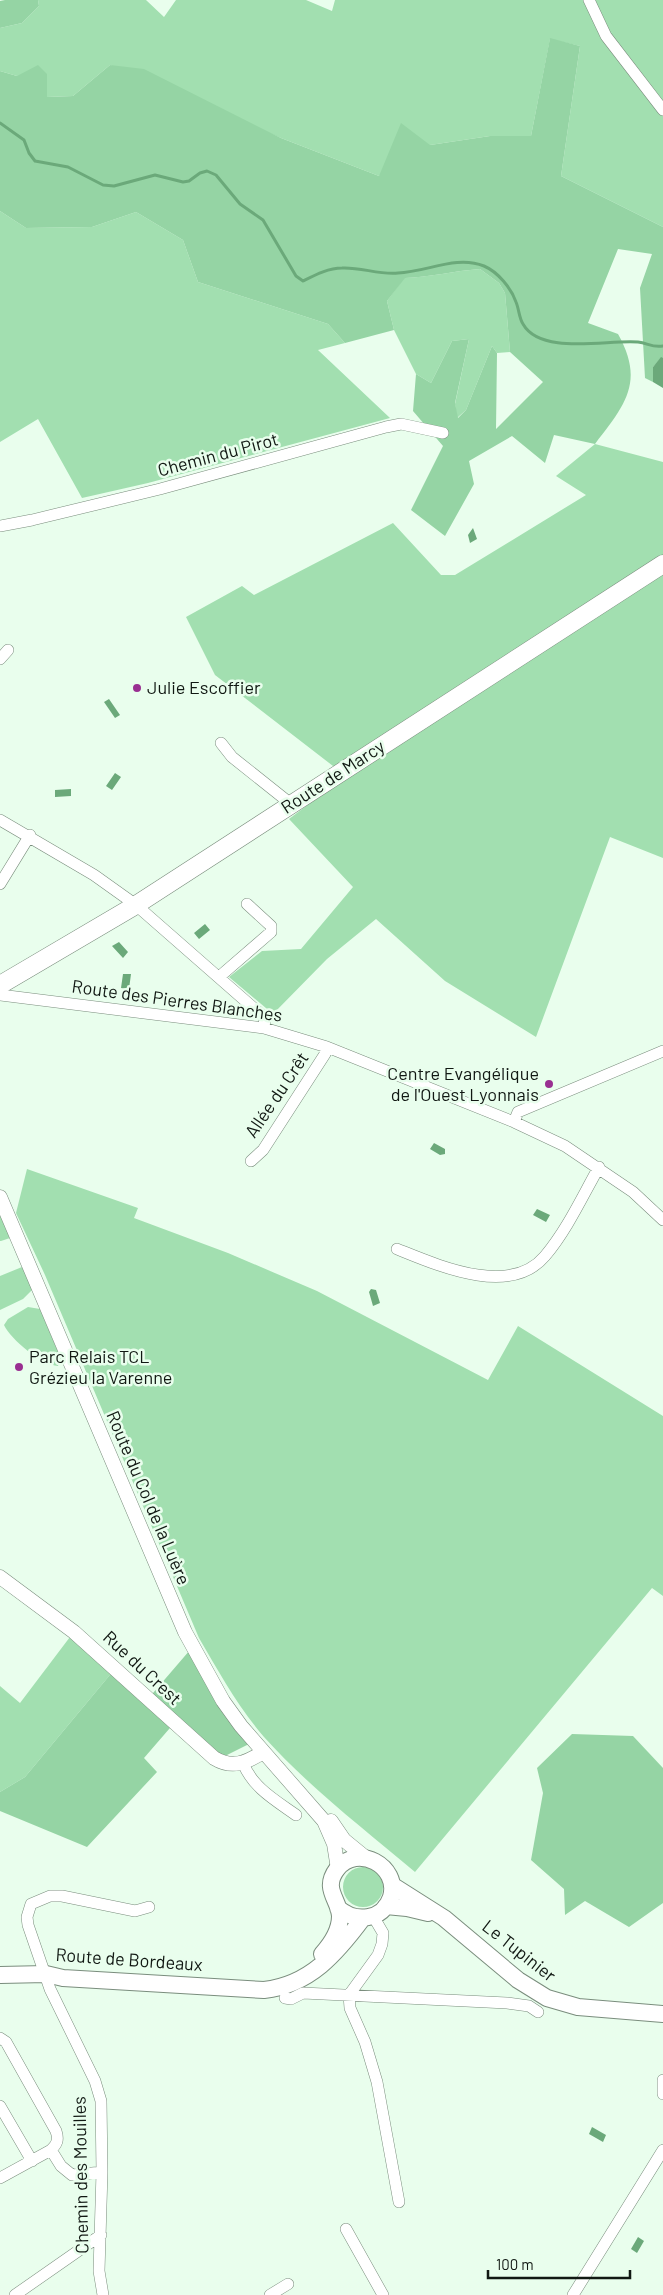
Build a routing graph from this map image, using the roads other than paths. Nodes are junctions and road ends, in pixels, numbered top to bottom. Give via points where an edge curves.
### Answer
1 (589, 0) edge
2 (663, 110) edge
3 (444, 433) dead end
4 (0, 526) edge
5 (663, 564) edge
6 (8, 650) dead end
7 (0, 659) edge
8 (222, 744) dead end
9 (290, 804) junction
10 (0, 820) edge
11 (30, 835) junction
12 (0, 884) edge
13 (247, 904) dead end
14 (136, 905) junction
15 (219, 977) junction
16 (0, 986) edge
17 (0, 995) edge
18 (264, 1028) junction
19 (327, 1047) junction
20 (663, 1051) edge
21 (514, 1122) junction
22 (251, 1161) dead end
23 (598, 1167) junction
24 (0, 1197) edge
25 (663, 1220) edge
26 (397, 1249) dead end
27 (0, 1577) edge
28 (263, 1752) junction
29 (243, 1763) junction
30 (300, 1791) junction
31 (296, 1815) dead end
32 (366, 1858) junction
33 (338, 1869) junction
34 (392, 1885) junction
35 (386, 1906) junction
36 (149, 1907) dead end
37 (338, 1908) junction
38 (368, 1917) junction
39 (444, 1918) junction
40 (46, 1974) junction
41 (0, 1975) edge
42 (255, 1988) junction
43 (349, 1995) junction
44 (285, 1998) dead end
45 (538, 2012) dead end
46 (663, 2014) edge
47 (0, 2038) edge
48 (663, 2080) edge
49 (663, 2094) edge
50 (0, 2106) edge
51 (51, 2150) junction
52 (663, 2150) edge
53 (32, 2161) junction
54 (102, 2172) junction
55 (0, 2178) edge
56 (400, 2202) dead end
57 (346, 2229) dead end
58 (101, 2235) junction
59 (288, 2284) dead end
60 (15, 2295) edge
61 (103, 2295) edge
62 (270, 2295) edge
63 (383, 2295) edge
64 (573, 2295) edge

1 - 2 street via 606,36
3 - 4 street, Chemin du Pirot via 401,424 386,427 160,489
5 - 9 main road, Route de Marcy
6 - 7 street
8 - 9 street via 232,757
9 - 14 main road, Route de Marcy
10 - 11 street
11 - 12 street
11 - 14 street
13 - 15 street via 271,926 271,932
14 - 15 street
14 - 16 main road, Route de Marcy
15 - 18 street via 265,1018
17 - 18 street, Route des Pierres Blanches
18 - 19 street, Route des Pierres Blanches
19 - 21 street, Route des Pierres Blanches
19 - 22 street, Allée du Crêt via 263,1150
20 - 21 street via 518,1112
21 - 23 street, Route des Pierres Blanches via 565,1146
23 - 25 street, Route des Pierres Blanches via 633,1192
23 - 26 street via 566,1226 544,1258 524,1272 479,1276 445,1268
24 - 28 street, Route du Col de la Luère via 185,1632 223,1701
27 - 29 street, Rue du Crest via 107,1659 214,1758 231,1765
28 - 29 street
28 - 30 street, Route du Col de la Luère
29 - 31 street via 258,1788
30 - 32 street, Route du Col de la Luère via 322,1809 353,1848
30 - 33 street, Route du Col de la Luère via 329,1830
32 - 33 main road via 351,1860
32 - 34 main road via 384,1867
33 - 37 main road via 332,1878 331,1888
34 - 35 main road
34 - 39 main road, Le Tupinier
35 - 38 main road
35 - 39 main road
36 - 40 street, Chemin des Mouilles via 135,1911 62,1896 40,1899 32,1904 27,1917
37 - 38 main road via 349,1916
37 - 42 main road, Route de Bordeaux via 335,1936 319,1957 287,1978
38 - 42 main road, Route de Bordeaux via 316,1970 277,1989
38 - 43 street via 383,1933 382,1944 378,1955
39 - 46 main road, Le Tupinier via 518,1980 547,1998 578,2007
40 - 41 main road, Route de Bordeaux
40 - 42 main road, Route de Bordeaux via 63,1978
40 - 54 street, Chemin des Mouilles via 50,1989 95,2081 101,2102
43 - 44 street, Le Tupinier via 303,1993
43 - 45 street, Le Tupinier via 512,2004 529,2006
43 - 56 street via 350,2008 377,2082
47 - 51 street via 6,2042 56,2131 57,2144
48 - 49 street
50 - 53 street
51 - 53 street
51 - 54 street via 60,2166 72,2175
52 - 64 street
53 - 55 street
54 - 58 street, Chemin des Mouilles
57 - 63 street
58 - 60 street
58 - 61 street, Chemin des Mouilles via 99,2271
59 - 62 street

